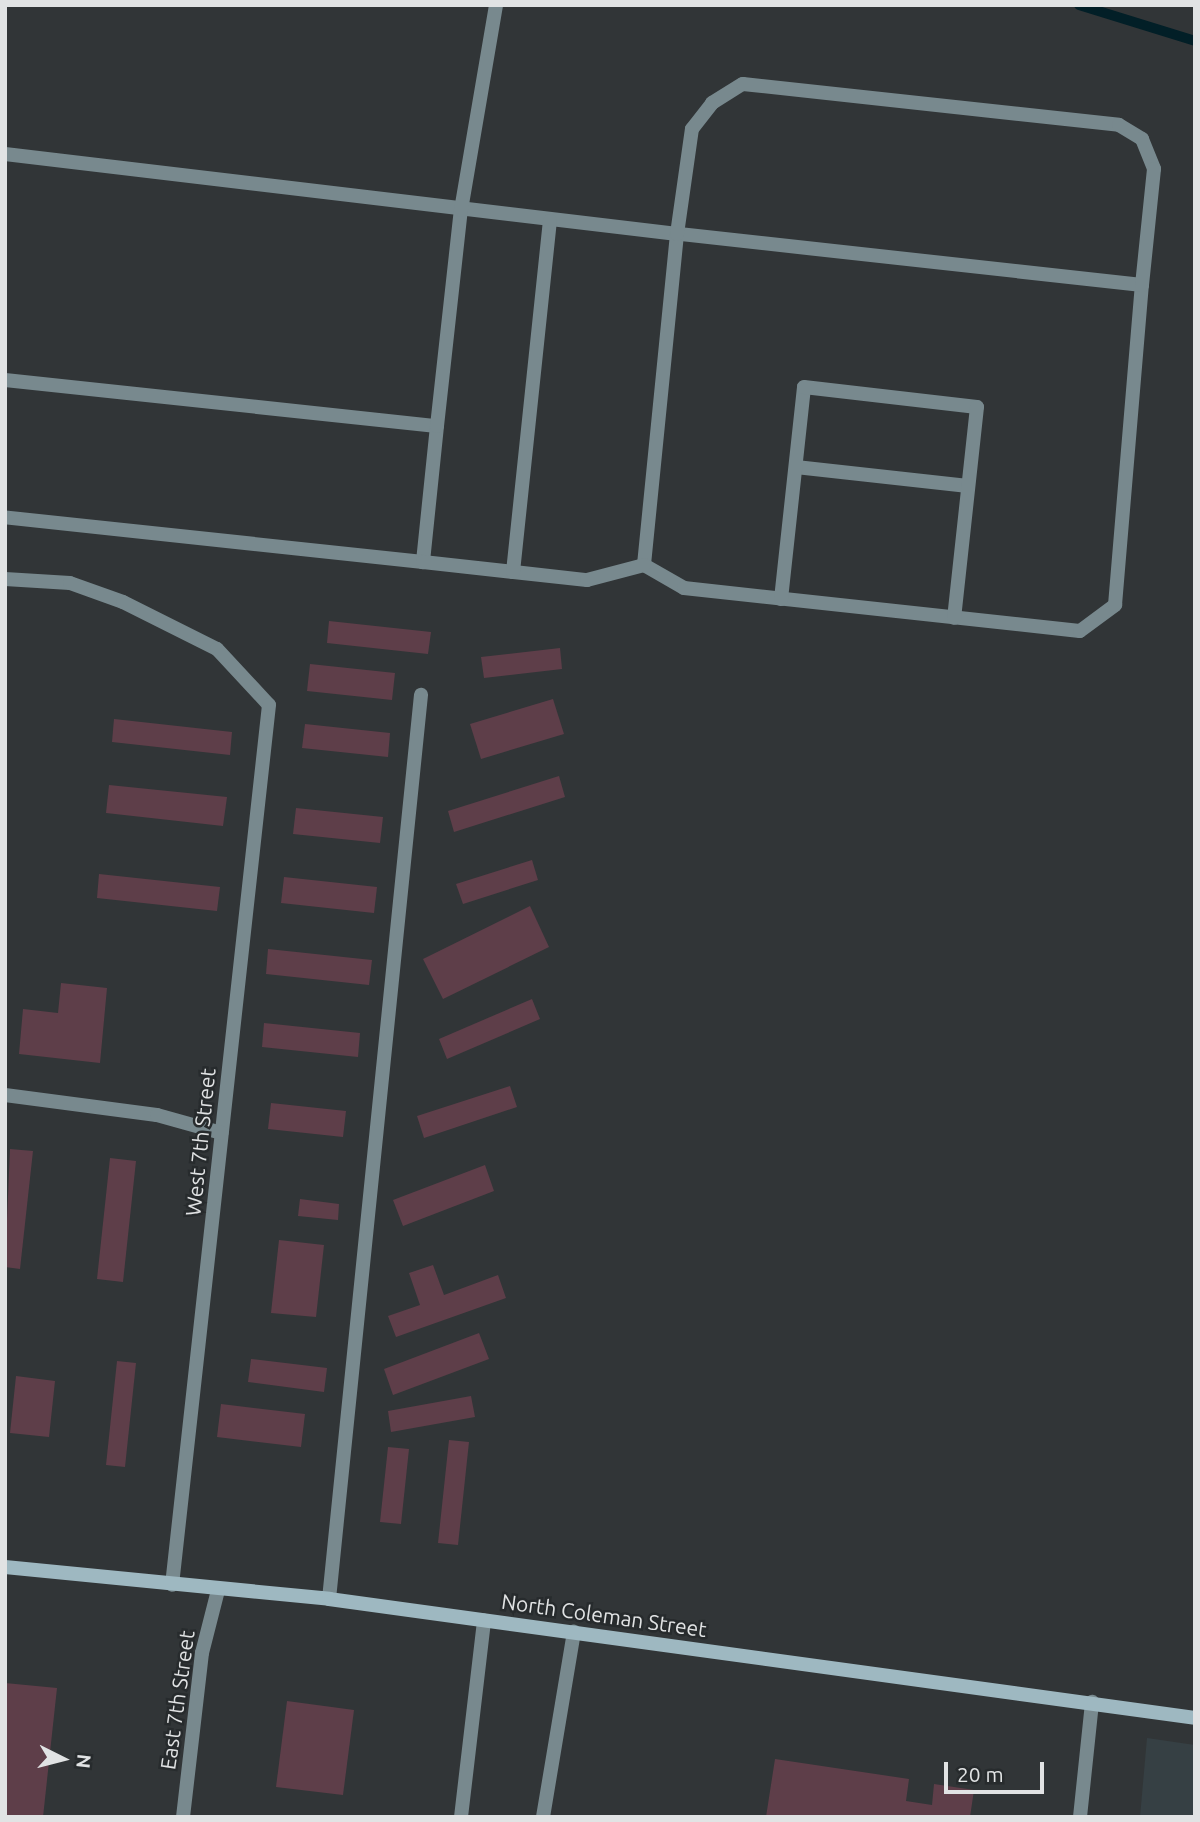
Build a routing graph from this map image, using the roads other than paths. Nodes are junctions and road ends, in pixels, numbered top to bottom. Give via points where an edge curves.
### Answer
1 (496, 5) edge
2 (5, 153) edge
3 (461, 210) junction
4 (550, 220) junction
5 (677, 234) junction
6 (1142, 285) junction
7 (5, 380) edge
8 (437, 426) junction
9 (796, 467) junction
10 (968, 486) junction
11 (5, 517) edge
12 (423, 562) junction
13 (644, 565) junction
14 (513, 572) junction
15 (5, 579) edge
16 (781, 598) junction
17 (954, 618) junction
18 (421, 695) dead end
19 (5, 1096) edge
20 (222, 1133) junction
21 (5, 1567) edge
22 (172, 1585) junction
23 (218, 1590) junction
24 (329, 1599) junction
25 (484, 1620) junction
26 (574, 1632) junction
27 (1093, 1702) junction
28 (1195, 1718) edge
29 (183, 1817) edge
30 (461, 1817) edge
31 (543, 1817) edge
32 (1080, 1817) edge

1 - 3 street
2 - 3 street
3 - 4 street
3 - 8 street
4 - 5 street
4 - 14 street
5 - 6 street
5 - 6 street via 692,129 712,103 743,84 1119,125 1142,139 1154,169
5 - 13 street
6 - 17 street via 1115,604 1080,631
7 - 8 street
8 - 12 street
9 - 10 street
9 - 10 street via 804,387 977,407
9 - 16 street
10 - 17 street
11 - 12 street
12 - 14 street
13 - 14 street via 587,580
13 - 16 street via 684,588
15 - 20 street, West 7th Street via 70,583 123,602 218,649 269,705
16 - 17 street
18 - 24 street
19 - 20 street via 157,1115
20 - 22 street, West 7th Street
21 - 22 street, North Coleman Street
22 - 23 street, North Coleman Street
23 - 24 street, North Coleman Street
23 - 29 street, East 7th Street via 202,1653
24 - 25 street, North Coleman Street
25 - 26 street, North Coleman Street
25 - 30 street
26 - 27 street, North Coleman Street
26 - 31 street
27 - 28 street, North Coleman Street
27 - 32 street

